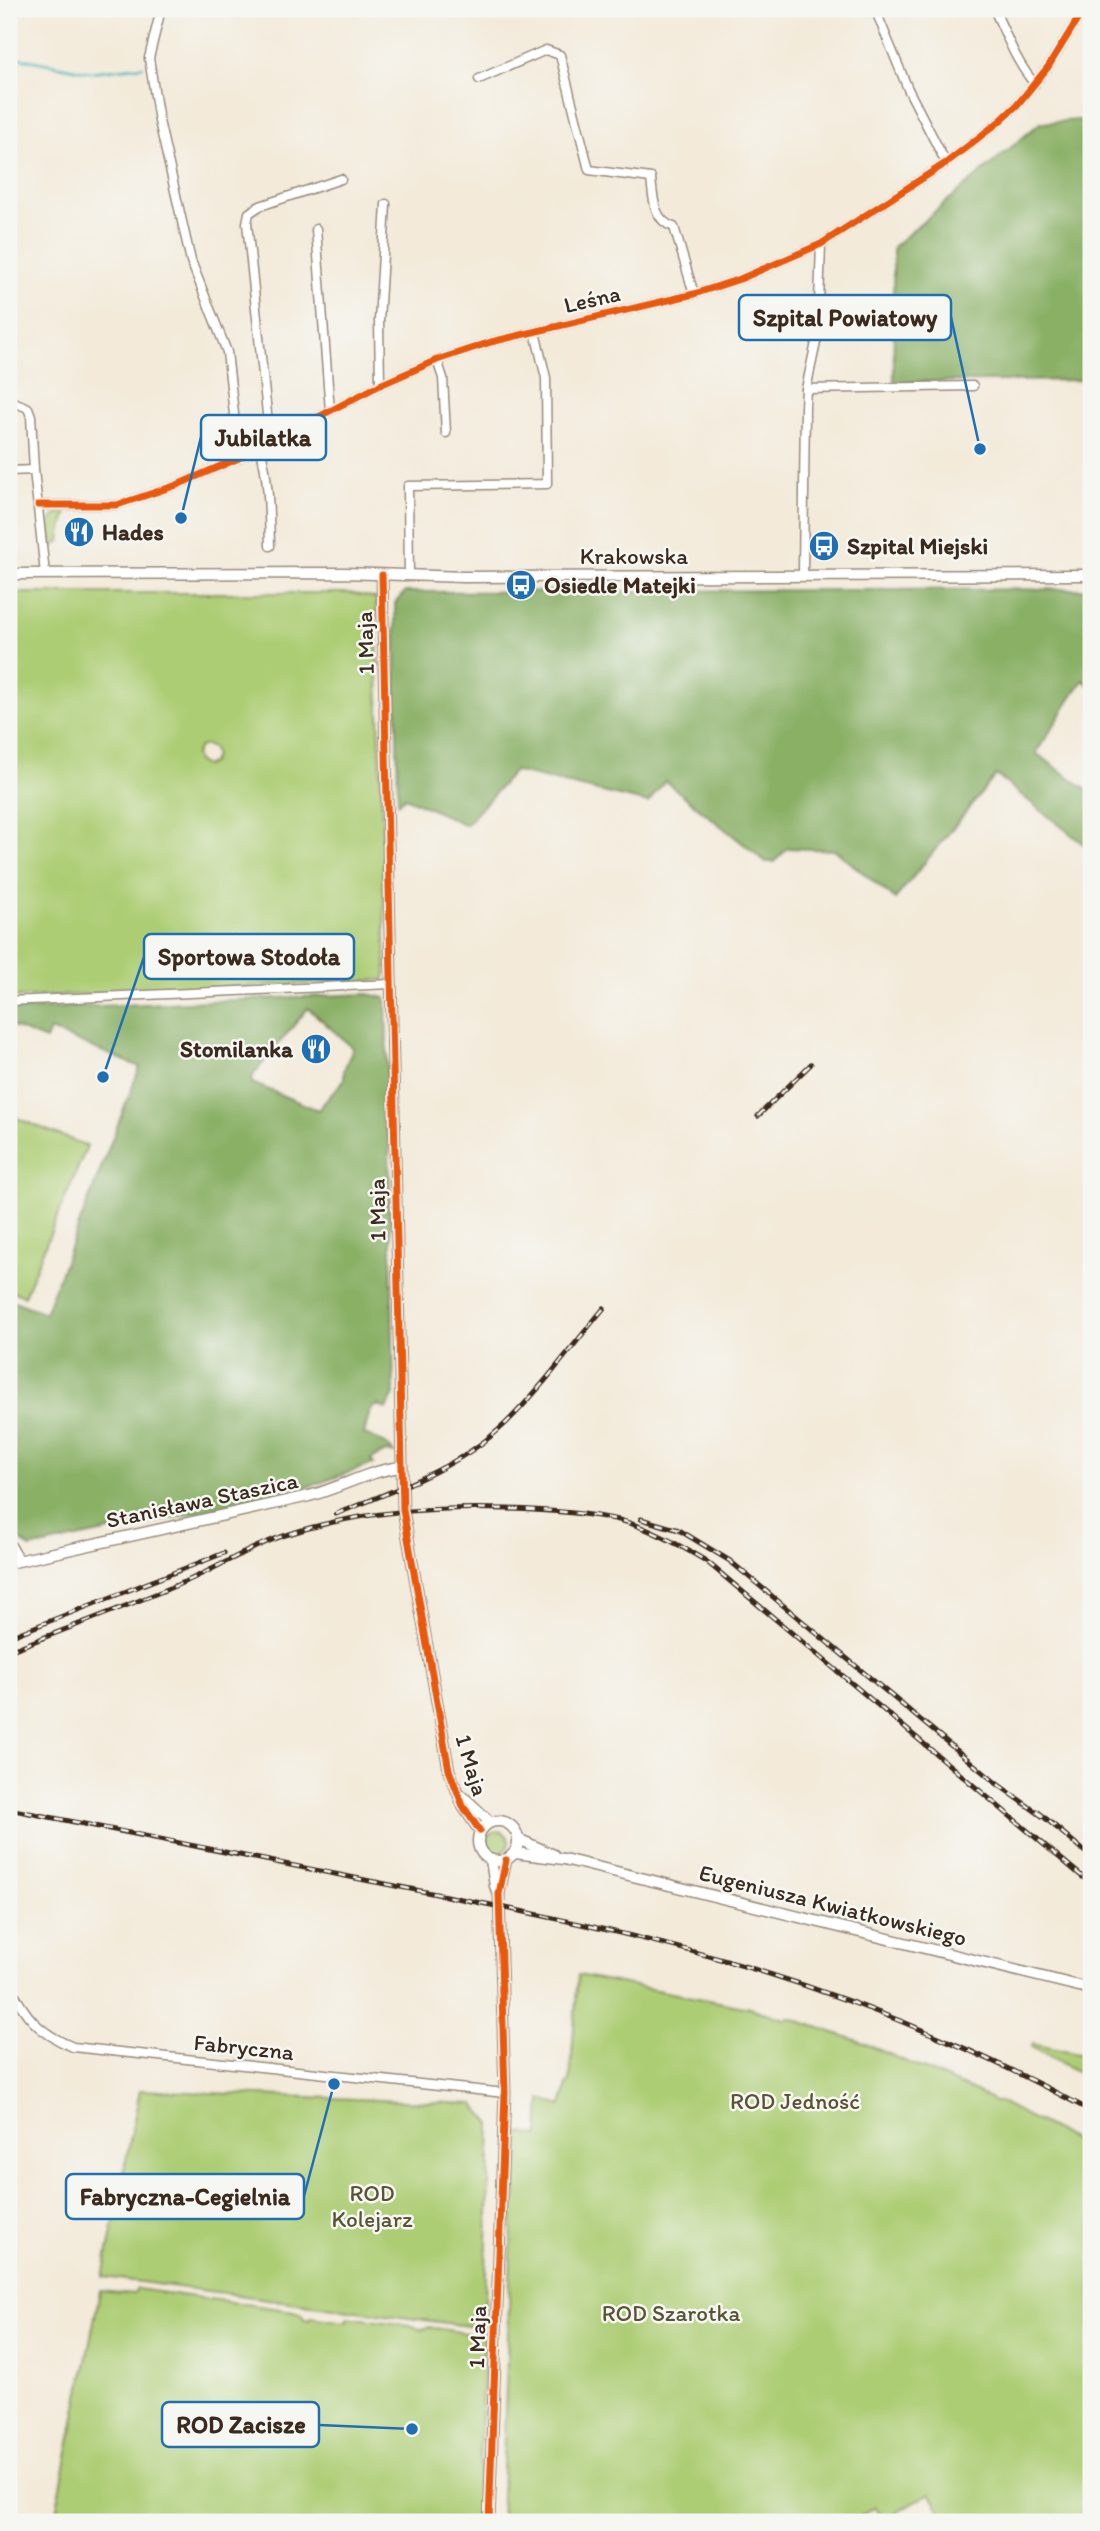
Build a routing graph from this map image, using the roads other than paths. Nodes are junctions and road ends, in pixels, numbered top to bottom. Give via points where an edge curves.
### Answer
1 (161, 9) edge
2 (875, 9) edge
3 (994, 9) edge
4 (1084, 9) edge
5 (479, 79) dead end
6 (1035, 84) junction
7 (946, 163) junction
8 (341, 179) dead end
9 (386, 204) dead end
10 (316, 229) dead end
11 (821, 244) junction
12 (694, 294) junction
13 (535, 332) junction
14 (437, 360) junction
15 (380, 385) junction
16 (973, 386) dead end
17 (806, 389) junction
18 (9, 400) edge
19 (330, 411) junction
20 (312, 420) junction
21 (446, 433) dead end
22 (281, 436) junction
23 (270, 442) junction
24 (260, 447) junction
25 (239, 458) junction
26 (34, 470) junction
27 (9, 471) edge
28 (38, 505) junction
29 (270, 545) dead end
30 (9, 574) edge
31 (45, 574) junction
32 (803, 574) junction
33 (382, 575) junction
34 (1091, 575) edge
35 (409, 576) junction
36 (392, 984) junction
37 (9, 1000) edge
38 (401, 1467) junction
39 (9, 1542) edge
40 (20, 1561) junction
41 (9, 1563) edge
42 (459, 1792) junction
43 (490, 1822) junction
44 (480, 1831) junction
45 (519, 1839) junction
46 (515, 1853) junction
47 (564, 1859) junction
48 (491, 1860) junction
49 (506, 1860) junction
50 (499, 1894) junction
51 (9, 1984) edge
52 (1091, 1989) edge
53 (505, 2093) junction
54 (489, 2522) edge

1 - 25 street via 149,58 159,121 191,261 227,352
2 - 7 street via 908,89
3 - 6 street
4 - 6 street, Leśna
5 - 12 street via 546,50 560,55 589,170 652,178 657,212 674,227
6 - 7 street, Leśna via 1000,121
7 - 11 street, Leśna
8 - 23 street via 249,213
9 - 15 street
10 - 19 street
11 - 12 street, Leśna
11 - 17 street via 818,333
12 - 13 street, Leśna
13 - 14 street, Leśna
13 - 35 street via 546,378 547,484 408,486
14 - 15 street, Leśna
14 - 21 street via 443,378
15 - 19 street, Leśna
16 - 17 street
17 - 32 street
18 - 26 street via 28,408 31,416
19 - 20 street, Leśna
20 - 22 street, Leśna
20 - 22 street via 311,451 291,450
22 - 23 street, Leśna
23 - 24 street, Leśna
24 - 25 street, Leśna
24 - 29 street
25 - 28 street, Leśna via 117,505
26 - 27 street
26 - 28 street
28 - 31 street
30 - 31 street, Krakowska
31 - 33 street, Krakowska
32 - 34 street, Krakowska
32 - 35 street, Krakowska
33 - 35 street, Krakowska
33 - 36 street, 1 Maja
36 - 37 street
36 - 38 street, 1 Maja
38 - 40 street, Stanisława Staszica via 309,1496
38 - 42 street, 1 Maja via 408,1542 449,1770
39 - 40 street
40 - 41 street, Stanisława Staszica
42 - 43 street, 1 Maja
42 - 44 street, 1 Maja
43 - 44 street
43 - 45 street via 509,1824
44 - 48 street via 478,1846
45 - 46 street
45 - 47 street, Eugeniusza Kwiatkowskiego
46 - 47 street, Eugeniusza Kwiatkowskiego
46 - 49 street
47 - 52 street, Eugeniusza Kwiatkowskiego
48 - 49 street
48 - 50 street, 1 Maja
49 - 50 street, 1 Maja
50 - 53 street, 1 Maja
51 - 53 street, Fabryczna via 31,2020 50,2038 74,2048
53 - 54 street, 1 Maja

